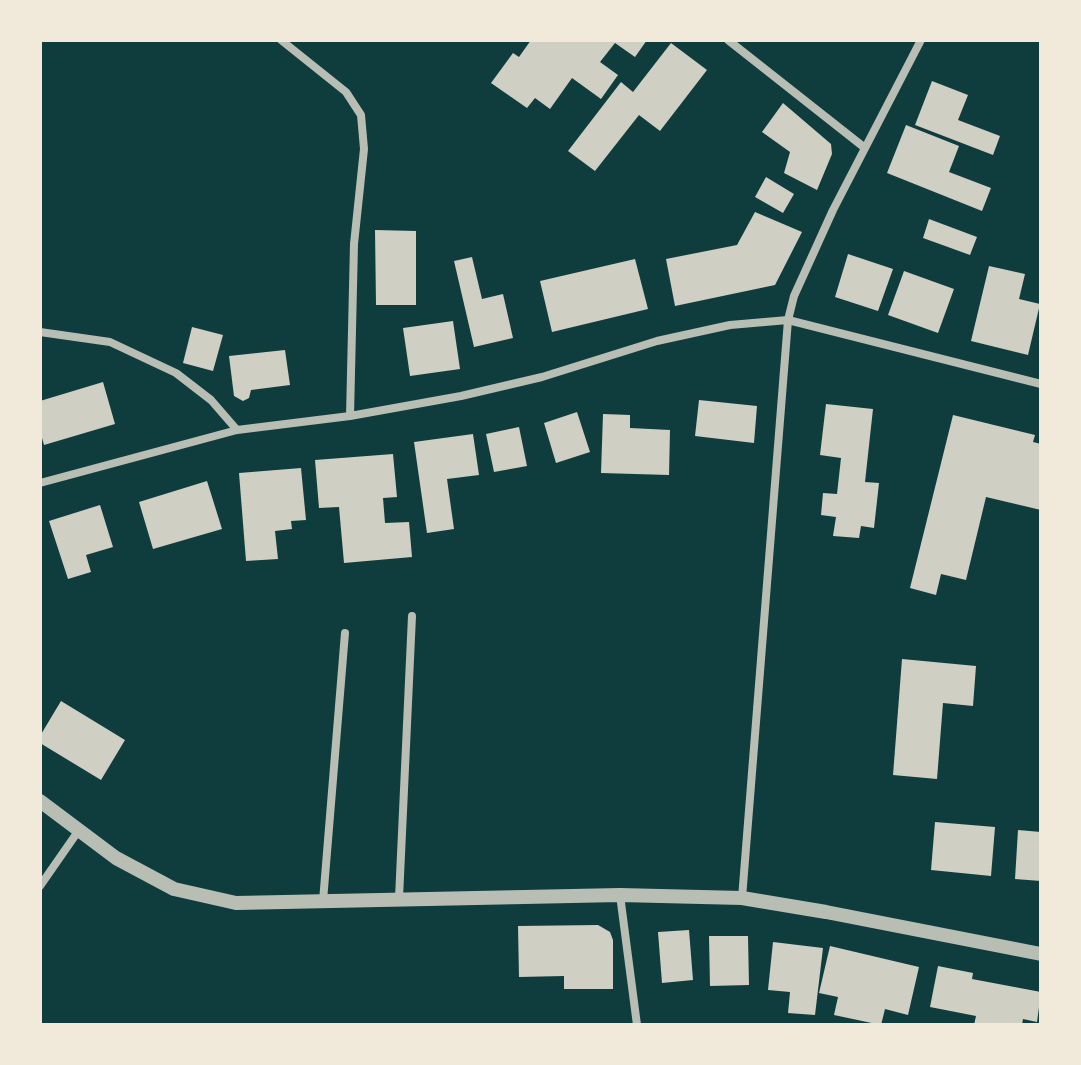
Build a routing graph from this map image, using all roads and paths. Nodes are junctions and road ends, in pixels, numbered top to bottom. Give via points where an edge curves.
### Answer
1 (281, 40) edge
2 (728, 40) edge
3 (921, 40) edge
4 (865, 148) junction
5 (788, 320) junction
6 (40, 332) edge
7 (1041, 384) edge
8 (350, 416) junction
9 (237, 430) junction
10 (40, 483) edge
11 (412, 616) dead end
12 (345, 633) dead end
13 (40, 801) edge
14 (79, 830) junction
15 (40, 886) edge
16 (620, 895) junction
17 (399, 898) junction
18 (742, 898) junction
19 (323, 901) junction
20 (1041, 954) edge
21 (637, 1025) edge

1 - 8 street via 346,92 361,115 364,149 354,244
2 - 4 street
3 - 4 street
4 - 5 street via 794,296
5 - 7 street
5 - 8 street via 730,325 657,341 542,377
5 - 18 street
6 - 9 street via 110,342 176,373 211,400
8 - 9 street
9 - 10 street
11 - 17 street
12 - 19 street
13 - 14 street
14 - 15 street
14 - 19 street via 116,858 174,889 236,903
16 - 17 street
16 - 18 street
16 - 21 street
17 - 19 street
18 - 20 street

